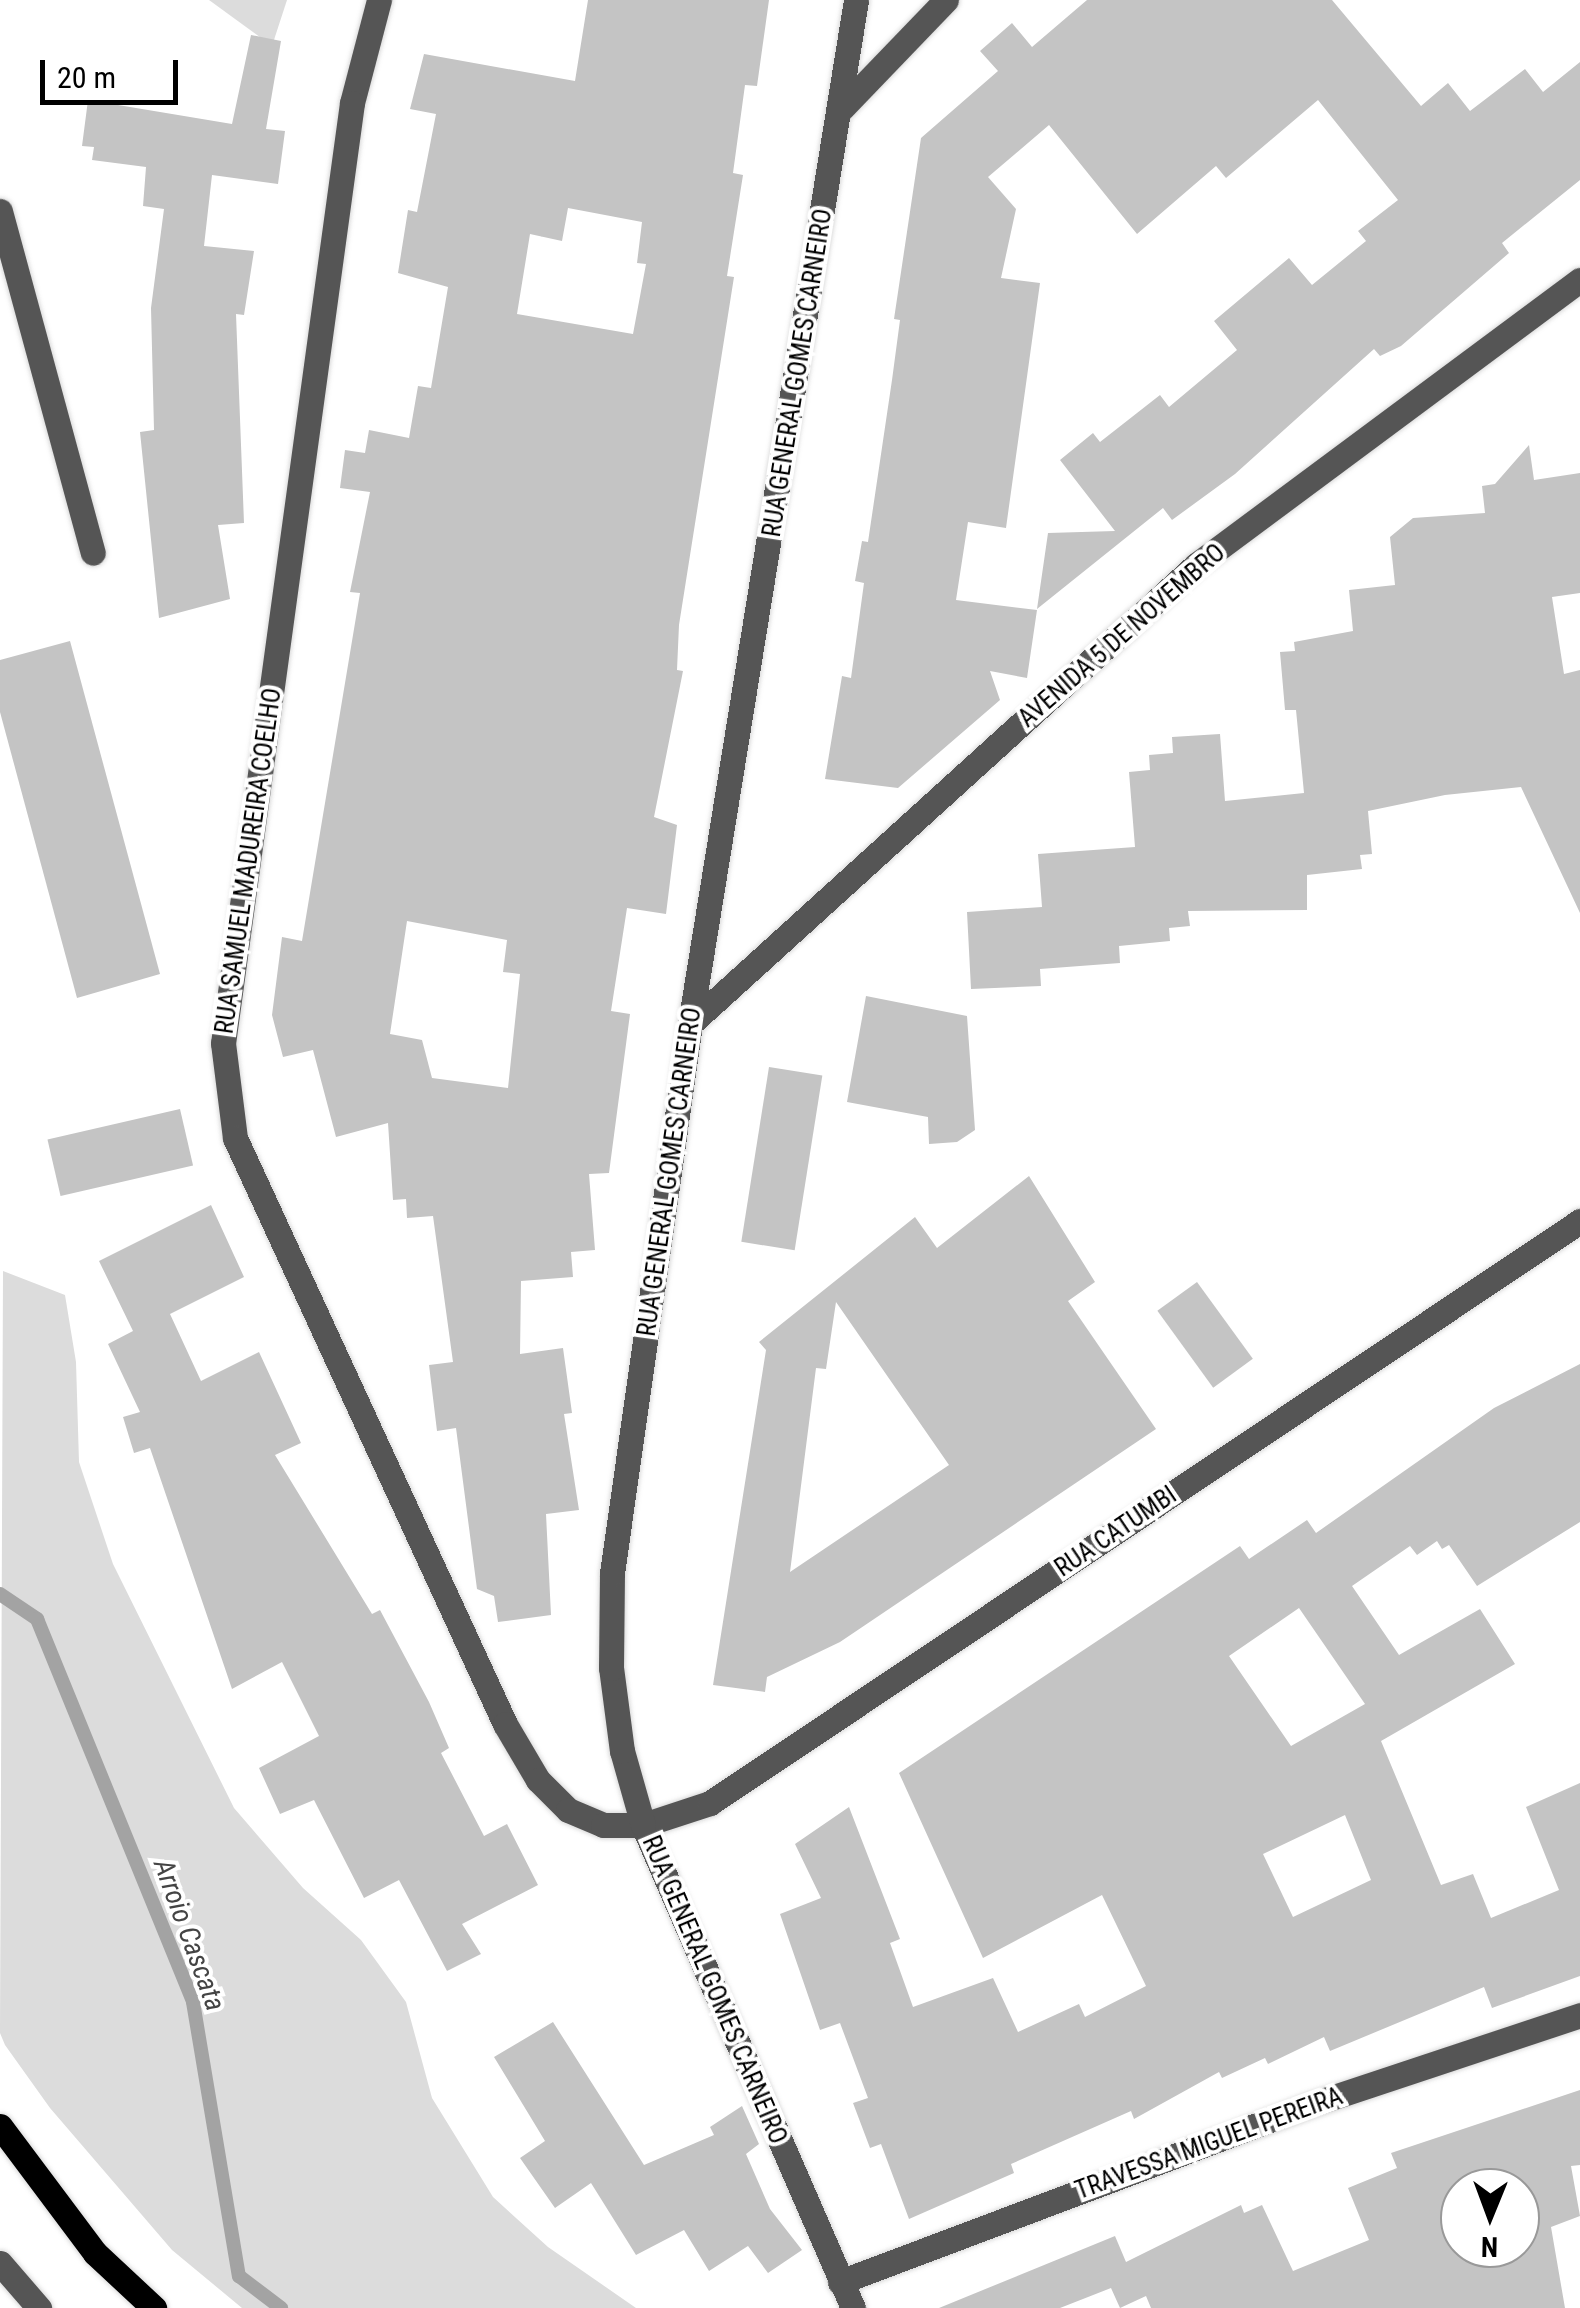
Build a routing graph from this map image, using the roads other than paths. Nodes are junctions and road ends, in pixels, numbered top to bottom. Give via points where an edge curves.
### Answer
1 (379, 0) edge
2 (856, 0) edge
3 (946, 0) edge
4 (842, 108) junction
5 (0, 210) edge
6 (1580, 280) edge
7 (93, 553) dead end
8 (690, 1024) junction
9 (1580, 1222) edge
10 (644, 1826) junction
11 (1580, 2015) edge
12 (0, 2126) edge
13 (0, 2263) edge
14 (840, 2282) junction
15 (39, 2308) edge
16 (154, 2308) edge
17 (853, 2308) edge

1 - 10 street, RUA SAMUEL MADUREIRA COELHO via 352,104 223,1043 236,1138 513,1738 538,1780 568,1810 603,1826
2 - 4 street, RUA GENERAL GOMES CARNEIRO
3 - 4 street
4 - 8 street, RUA GENERAL GOMES CARNEIRO
5 - 7 street
6 - 8 street, AVENIDA 5 DE NOVEMBRO via 1196,566
8 - 10 street, RUA GENERAL GOMES CARNEIRO via 612,1573 610,1668 622,1751
9 - 10 street, RUA CATUMBI via 710,1803
10 - 14 street, RUA GENERAL GOMES CARNEIRO
11 - 14 street, TRAVESSA MIGUEL PEREIRA via 1310,2105
12 - 16 main road via 95,2253
13 - 15 street
14 - 17 street, RUA GENERAL GOMES CARNEIRO

